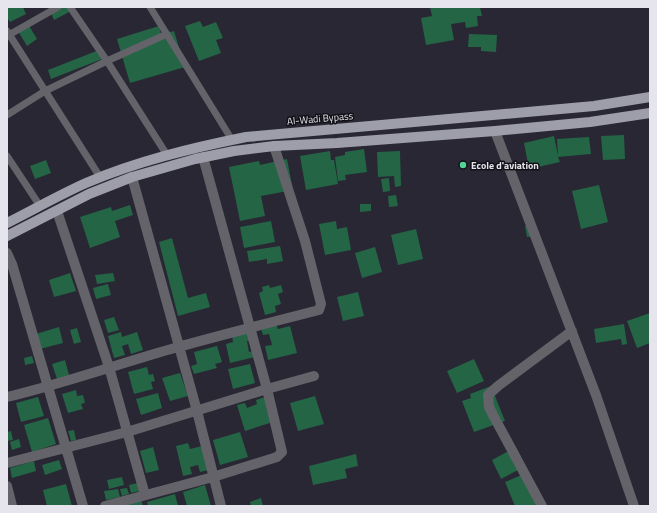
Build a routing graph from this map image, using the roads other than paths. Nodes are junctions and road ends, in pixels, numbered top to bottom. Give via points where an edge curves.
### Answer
1 (58, 7) edge
2 (70, 7) edge
3 (150, 7) edge
4 (8, 34) edge
5 (167, 34) junction
6 (107, 61) junction
7 (45, 90) junction
8 (650, 97) edge
9 (650, 113) edge
10 (7, 115) edge
11 (495, 131) junction
12 (232, 140) junction
13 (274, 146) junction
14 (167, 155) junction
15 (7, 156) edge
16 (203, 157) junction
17 (100, 177) junction
18 (132, 177) junction
19 (40, 206) junction
20 (57, 211) junction
21 (7, 223) edge
22 (7, 236) edge
23 (7, 253) edge
24 (250, 328) junction
25 (572, 331) junction
26 (179, 347) junction
27 (109, 367) junction
28 (314, 376) dead end
29 (48, 387) junction
30 (267, 389) junction
31 (7, 397) edge
32 (197, 411) junction
33 (127, 432) junction
34 (66, 449) junction
35 (7, 463) edge
36 (213, 476) junction
37 (7, 486) edge
38 (145, 495) junction
39 (12, 506) edge
40 (83, 506) edge
41 (105, 506) edge
42 (221, 506) edge
43 (542, 506) edge
44 (634, 506) edge

1 - 4 lane
2 - 6 lane
3 - 5 lane
4 - 7 lane
5 - 6 lane
5 - 12 lane
6 - 7 lane
6 - 14 lane
7 - 10 lane
7 - 17 lane
8 - 12 main road, Al-Wadi Bypass via 594,106
9 - 11 main road via 590,122
11 - 13 main road
11 - 25 street
12 - 14 main road, Al-Wadi Bypass
13 - 16 main road
13 - 24 street via 305,241 321,307 319,310
14 - 17 main road, Al-Wadi Bypass
15 - 19 lane
16 - 18 main road
16 - 24 street
17 - 19 main road, Al-Wadi Bypass
18 - 20 main road via 89,194
18 - 26 street
19 - 21 main road, Al-Wadi Bypass
20 - 22 main road
20 - 27 street
23 - 29 street
24 - 26 street
24 - 30 street
25 - 43 street via 488,396 489,407
25 - 44 street
26 - 27 street
26 - 32 street
27 - 29 street
27 - 33 street
28 - 30 street
29 - 31 street
29 - 34 street
30 - 32 street
30 - 36 street via 282,452 277,457
32 - 33 street
32 - 36 street
33 - 34 street
33 - 38 street
34 - 35 street
34 - 40 street
36 - 38 street
36 - 42 street
37 - 39 street
38 - 41 street

